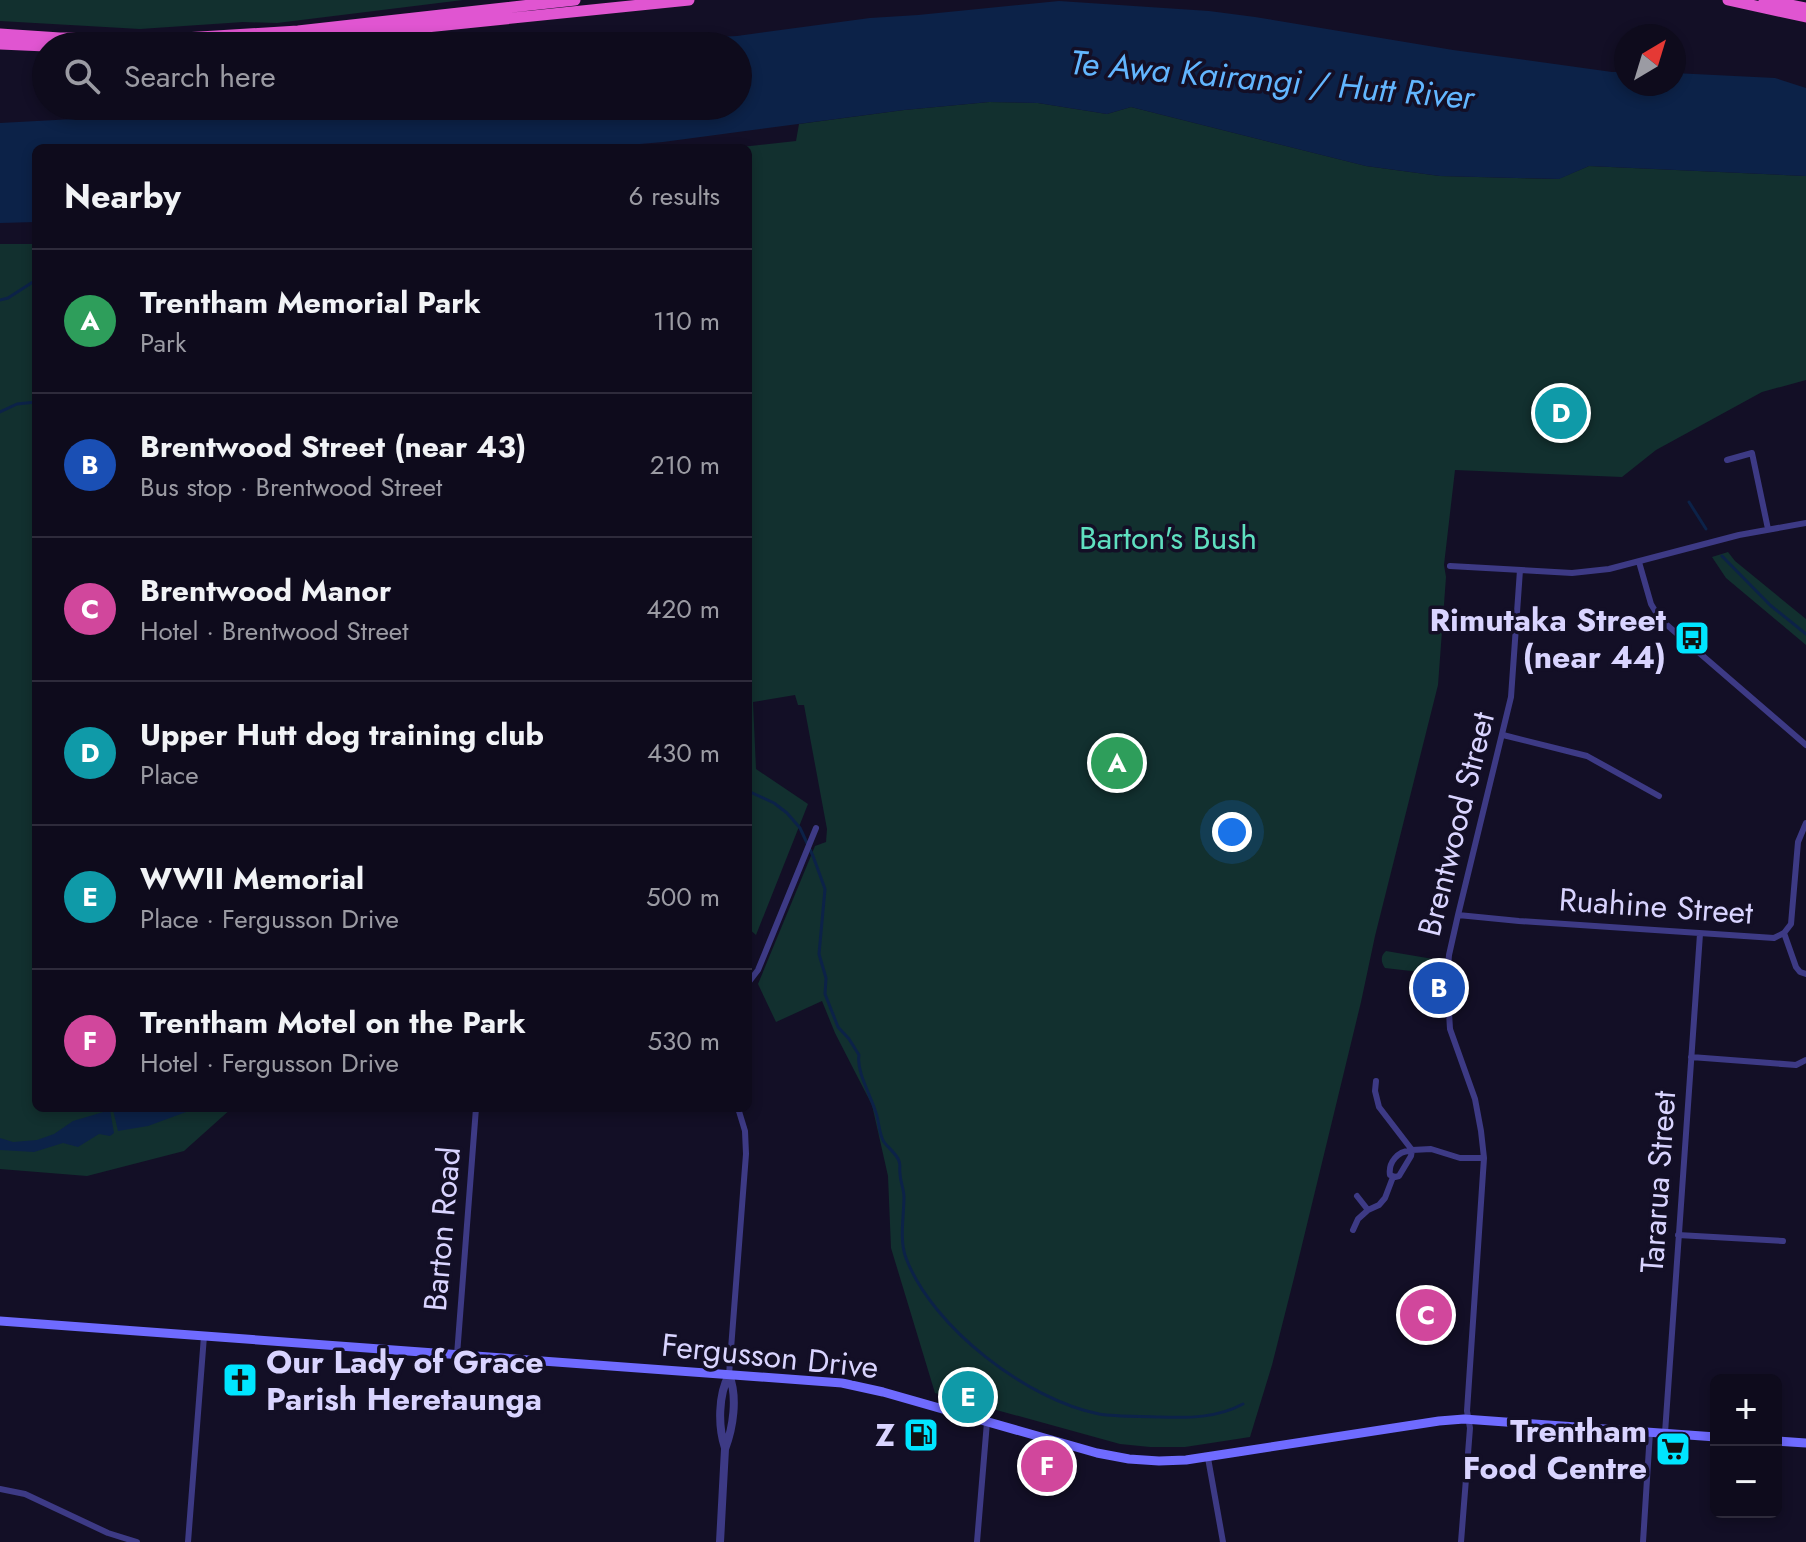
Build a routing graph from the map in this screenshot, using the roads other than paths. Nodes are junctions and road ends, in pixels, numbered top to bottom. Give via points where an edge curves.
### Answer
1 (575, 0) edge
2 (689, 0) edge
3 (1728, 0) edge
4 (1764, 0) edge
5 (1806, 8) edge
6 (1806, 17) edge
7 (281, 32) edge
8 (377, 32) edge
9 (0, 34) edge
10 (32, 36) edge
11 (0, 44) edge
12 (32, 45) edge
13 (1727, 460) dead end
14 (1806, 523) edge
15 (1768, 529) junction
16 (1639, 562) junction
17 (1450, 566) dead end
18 (1520, 570) junction
19 (1503, 735) junction
20 (1806, 745) edge
21 (1659, 796) dead end
22 (1806, 823) edge
23 (816, 828) dead end
24 (1458, 915) junction
25 (1784, 933) junction
26 (1700, 934) junction
27 (1806, 974) edge
28 (752, 978) edge
29 (1691, 1057) junction
30 (1806, 1060) edge
31 (1376, 1081) dead end
32 (476, 1112) edge
33 (739, 1112) edge
34 (1412, 1151) junction
35 (1484, 1158) junction
36 (1393, 1177) junction
37 (1357, 1196) dead end
38 (1368, 1210) junction
39 (1353, 1230) dead end
40 (1678, 1235) junction
41 (1783, 1241) dead end
42 (0, 1321) edge
43 (204, 1336) junction
44 (457, 1355) junction
45 (729, 1375) junction
46 (1469, 1419) junction
47 (987, 1422) junction
48 (1650, 1432) junction
49 (1665, 1433) junction
50 (1710, 1437) edge
51 (1782, 1441) edge
52 (1806, 1443) edge
53 (1208, 1458) junction
54 (0, 1489) edge
55 (137, 1542) edge
56 (188, 1542) edge
57 (721, 1542) edge
58 (977, 1542) edge
59 (1223, 1542) edge
60 (1461, 1542) edge
61 (1643, 1542) edge

1 - 7 highway
2 - 8 highway
3 - 6 highway
4 - 5 highway
9 - 10 highway
11 - 12 highway
13 - 15 street via 1752,453
14 - 15 street
15 - 16 street
16 - 18 street via 1572,573
16 - 20 street via 1651,604 1663,622
17 - 18 street
18 - 19 street, Brentwood Street via 1511,697
19 - 21 street via 1587,756
19 - 24 street, Brentwood Street
22 - 25 street, Ruahine Street via 1798,842 1791,924
23 - 28 street
24 - 26 street, Ruahine Street
24 - 35 street, Brentwood Street via 1449,955 1448,1018 1475,1099
25 - 26 street, Ruahine Street via 1774,938
25 - 27 street via 1796,967
26 - 29 street, Tararua Street
29 - 30 street via 1796,1065
29 - 40 street, Tararua Street
31 - 34 street via 1379,1107
32 - 44 street, Barton Road
33 - 45 street via 746,1154
34 - 35 street
34 - 36 street via 1399,1176
34 - 36 street via 1393,1160
35 - 46 street, Brentwood Street
36 - 38 street via 1385,1198
37 - 38 street
38 - 39 street
40 - 41 street
40 - 49 street, Tararua Street
42 - 43 main road, Fergusson Drive
43 - 44 main road, Fergusson Drive
43 - 56 street
44 - 45 main road, Fergusson Drive
45 - 47 main road, Fergusson Drive via 857,1385
45 - 57 street via 734,1388
46 - 48 main road, Fergusson Drive
46 - 53 main road, Fergusson Drive
46 - 60 street, Brentwood Street
47 - 53 main road, Fergusson Drive via 1129,1459
47 - 58 street
48 - 49 main road, Fergusson Drive
48 - 61 street
49 - 50 main road, Fergusson Drive
51 - 52 main road
53 - 59 street
54 - 55 street via 25,1494

